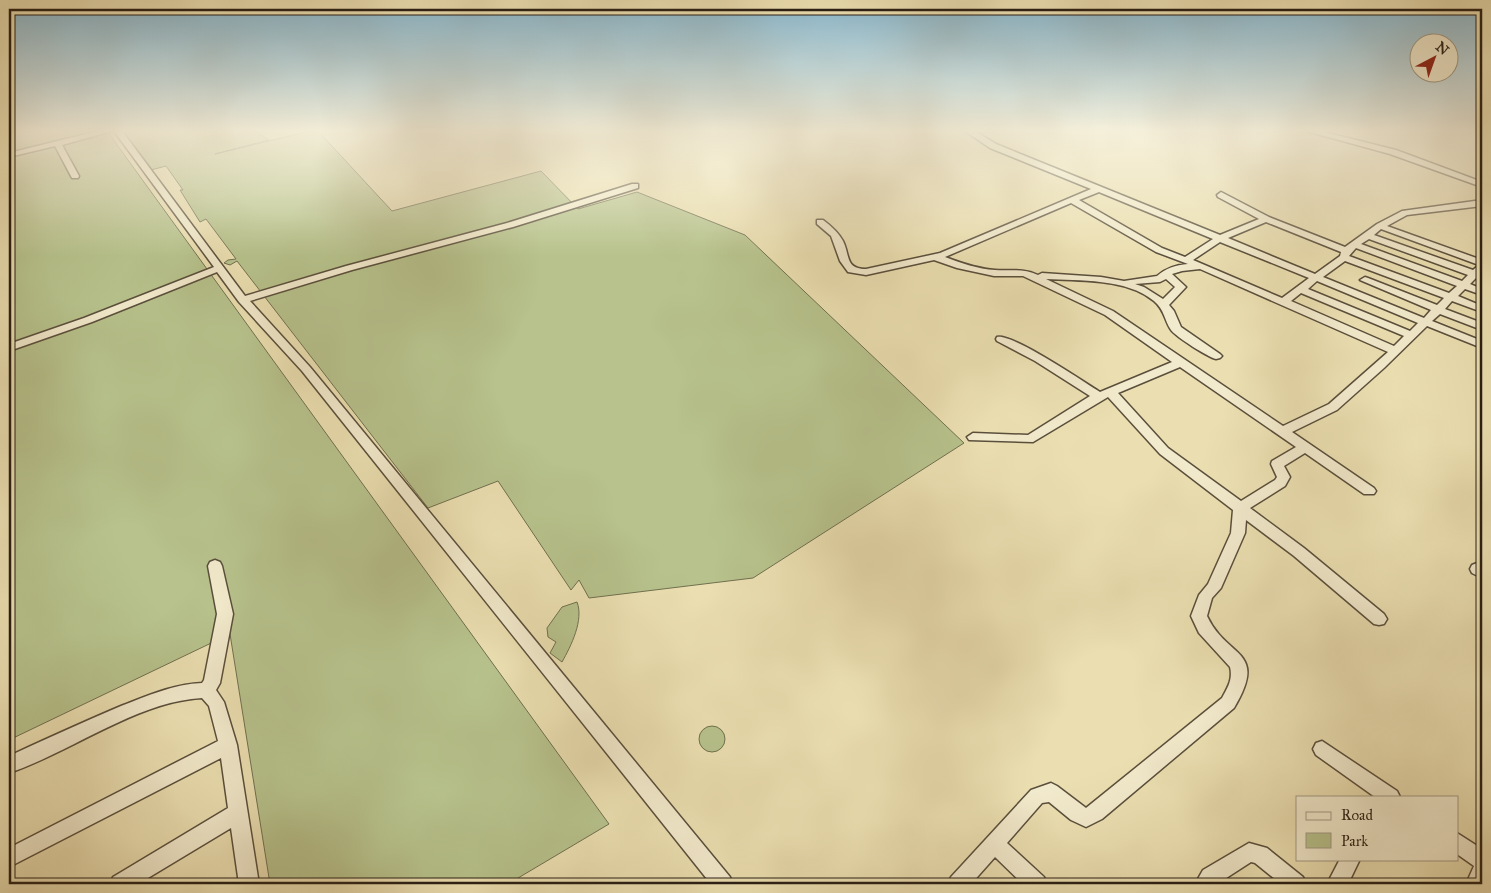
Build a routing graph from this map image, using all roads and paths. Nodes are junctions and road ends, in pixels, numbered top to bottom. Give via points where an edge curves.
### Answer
1 (73, 173) edge
2 (149, 173) edge
3 (1058, 173) edge
4 (1449, 173) edge
5 (75, 176) dead end
6 (1482, 185) edge
7 (635, 186) dead end
8 (1100, 189) junction
9 (1221, 196) dead end
10 (1072, 200) junction
11 (1482, 203) edge
12 (1266, 219) junction
13 (820, 222) dead end
14 (1380, 226) junction
15 (1367, 236) junction
16 (1220, 238) junction
17 (1355, 245) junction
18 (1345, 254) junction
19 (935, 257) junction
20 (1186, 260) junction
21 (1204, 267) junction
22 (1415, 267) junction
23 (219, 268) junction
24 (1378, 270) junction
25 (1480, 270) edge
26 (1166, 273) junction
27 (1032, 275) junction
28 (1315, 277) junction
29 (1365, 280) junction
30 (1405, 280) junction
31 (1120, 283) junction
32 (1463, 285) junction
33 (1300, 289) junction
34 (1349, 291) junction
35 (1393, 292) junction
36 (1482, 292) edge
37 (1450, 297) junction
38 (243, 300) junction
39 (1282, 302) junction
40 (1163, 305) junction
41 (1482, 309) edge
42 (1437, 310) junction
43 (1426, 322) junction
44 (1482, 327) edge
45 (1410, 336) junction
46 (1001, 339) dead end
47 (1482, 345) edge
48 (9, 348) edge
49 (1395, 351) junction
50 (1216, 356) dead end
51 (1181, 362) junction
52 (1105, 394) junction
53 (1282, 432) junction
54 (973, 437) dead end
55 (1306, 447) junction
56 (1369, 491) dead end
57 (1240, 508) junction
58 (215, 566) dead end
59 (1379, 619) dead end
60 (206, 690) junction
61 (228, 746) junction
62 (1322, 749) dead end
63 (9, 765) edge
64 (1388, 796) edge
65 (238, 813) junction
66 (1458, 843) edge
67 (994, 844) junction
68 (9, 858) edge
69 (1350, 860) edge
70 (1482, 860) edge
71 (1482, 871) edge
72 (120, 884) edge
73 (249, 884) edge
74 (723, 884) edge
75 (958, 884) edge
76 (1037, 884) edge
77 (1205, 884) edge
78 (1296, 884) edge
79 (1337, 884) edge
80 (1476, 884) edge

1 - 5 street
2 - 23 street
3 - 8 street
4 - 6 street
7 - 38 street via 510,225
8 - 10 street
8 - 16 street
9 - 12 street
10 - 19 street
10 - 20 street via 1146,243
11 - 14 street via 1405,214
12 - 16 street
12 - 18 street via 1317,238
13 - 19 street via 835,235 849,269 854,272
14 - 15 street
14 - 25 street
15 - 17 street
15 - 25 street
16 - 20 street
16 - 28 street
17 - 18 street
17 - 22 street
18 - 24 street
18 - 28 street
19 - 27 street via 994,273
20 - 21 street
21 - 26 street via 1177,268
21 - 39 street
22 - 30 street
22 - 32 street
23 - 38 street
23 - 48 street via 83,323
24 - 29 street
24 - 30 street
25 - 32 street
26 - 31 street via 1160,279
26 - 40 street via 1181,287
27 - 31 street
27 - 51 street via 1110,314
28 - 33 street
28 - 34 street
29 - 34 street
29 - 35 street
30 - 35 street
30 - 37 street
31 - 40 street via 1142,289
32 - 36 street
32 - 37 street
33 - 39 street
33 - 45 street
34 - 43 street
35 - 42 street
37 - 41 street
37 - 42 street
38 - 74 street via 306,369
39 - 49 street
40 - 50 street via 1174,318 1176,329
42 - 43 street
42 - 44 street
43 - 45 street
43 - 47 street
45 - 49 street
46 - 52 street
49 - 53 street via 1334,407
51 - 52 street
51 - 53 street
52 - 54 street via 1029,439
52 - 57 street via 1164,451
53 - 55 street
55 - 56 street
55 - 57 street via 1278,464 1284,476 1280,483
57 - 59 street
57 - 67 street via 1238,533 1214,588 1206,595 1199,616 1201,624 1238,662 1242,673 1235,694 1096,813 1086,818 1077,814 1051,792 1037,796
58 - 60 street via 224,614 212,683
60 - 61 street via 216,702
60 - 63 street via 192,690 136,709
61 - 65 street
61 - 68 street
62 - 64 street
65 - 72 street
65 - 73 street
66 - 70 street
67 - 75 street
67 - 76 street
69 - 79 street
71 - 80 street
77 - 78 street via 1210,877 1249,852 1260,855

